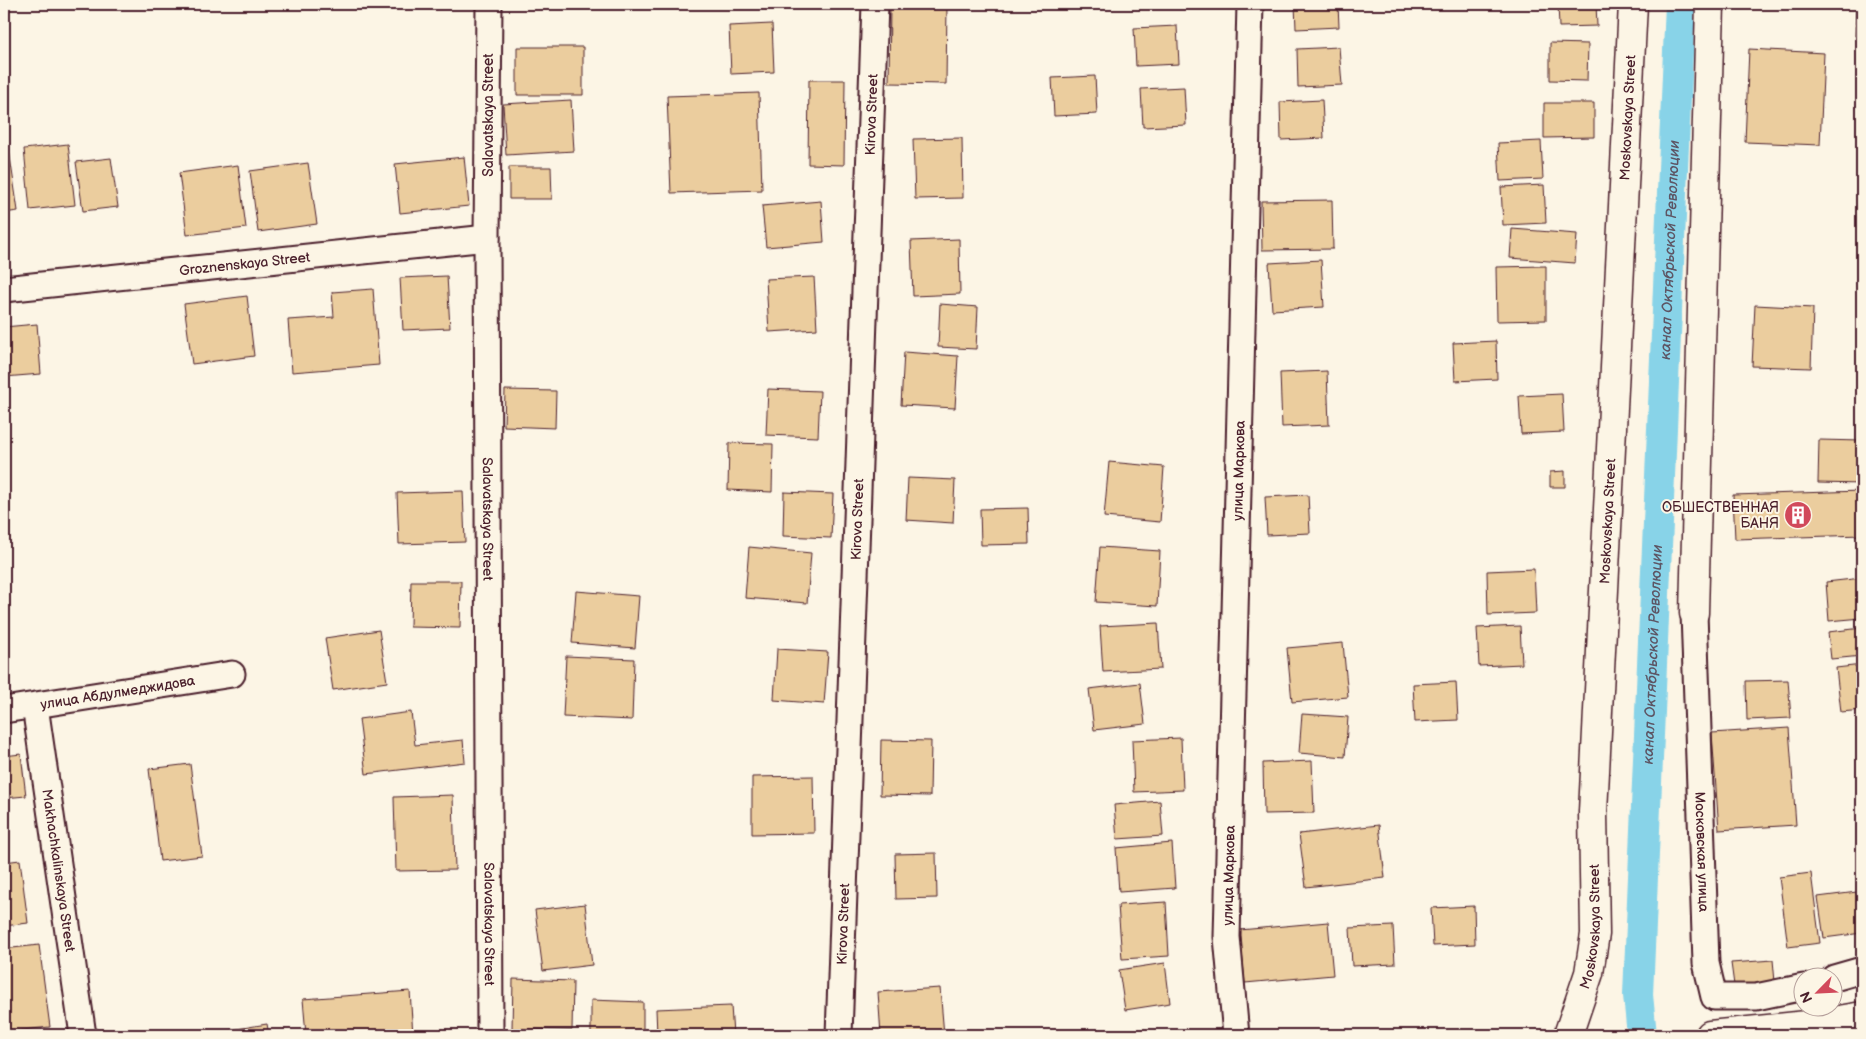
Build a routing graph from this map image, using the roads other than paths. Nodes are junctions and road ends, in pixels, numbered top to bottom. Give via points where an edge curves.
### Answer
1 (489, 4) edge
2 (875, 4) edge
3 (1250, 4) edge
4 (1633, 4) edge
5 (1710, 4) edge
6 (487, 238) junction
7 (4, 289) edge
8 (1694, 613) joint
9 (232, 674) dead end
10 (35, 706) junction
11 (4, 710) edge
12 (1862, 970) edge
13 (1844, 975) edge
14 (1794, 989) edge
15 (1862, 1016) edge
16 (1816, 1030) edge
17 (84, 1035) edge
18 (490, 1035) edge
19 (840, 1035) edge
20 (1236, 1035) edge
21 (1568, 1035) edge
22 (1710, 1035) edge

1 - 6 street, Salavatskaya Street
2 - 19 street, Kirova Street
3 - 20 street, улица Маркова via 1227,937
4 - 21 main road, Moskovskaya Street via 1593,812 1595,934 1589,973
5 - 8 main road
6 - 7 street, Groznenskaya Street
6 - 18 street, Salavatskaya Street
8 - 14 street, Московская улица via 1706,963 1714,997 1756,997
9 - 10 street, улица Абдулмеджидова
10 - 11 street, улица Абдулмеджидова
10 - 17 street, Makhachkalinskaya Street
12 - 13 street
15 - 16 main road
16 - 22 main road

